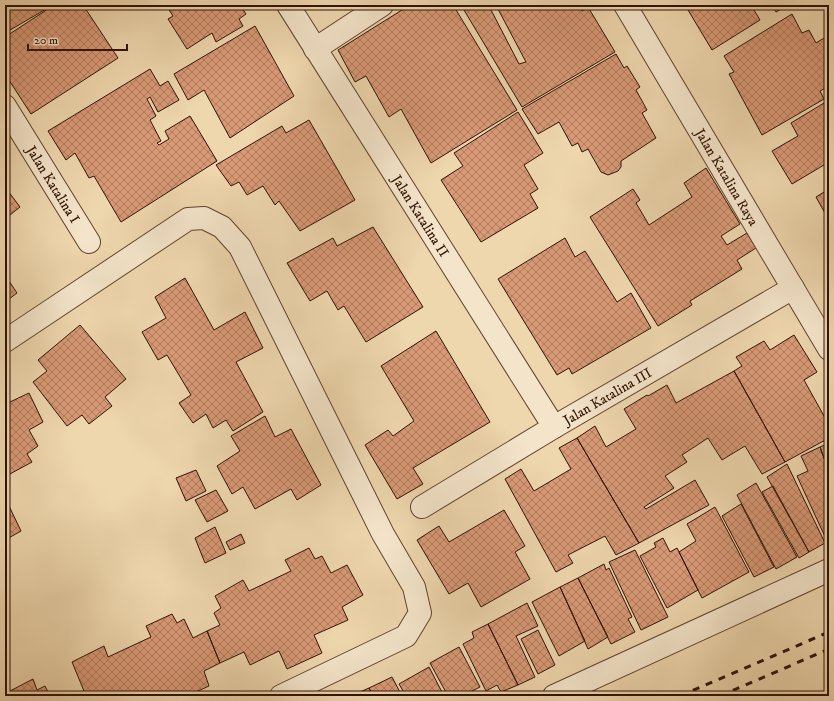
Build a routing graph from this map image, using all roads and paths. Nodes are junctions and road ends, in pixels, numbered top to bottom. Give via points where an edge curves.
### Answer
1 (288, 5) edge
2 (382, 5) edge
3 (625, 5) edge
4 (315, 49) junction
5 (5, 106) edge
6 (89, 242) dead end
7 (793, 288) junction
8 (5, 341) edge
9 (829, 349) edge
10 (554, 427) junction
11 (422, 507) dead end
12 (829, 570) edge
13 (281, 696) edge
14 (554, 696) edge

1 - 4 street, Jalan Katalina II
2 - 4 street
3 - 7 street, Jalan Katalina Raya
4 - 10 street, Jalan Katalina II
5 - 6 street, Jalan Katalina I
7 - 9 street, Jalan Katalina Raya
7 - 10 street, Jalan Katalina III
8 - 13 street via 188,219 204,218 222,227 240,247 383,534 414,587 420,613 406,636
10 - 11 street, Jalan Katalina III
12 - 14 street

